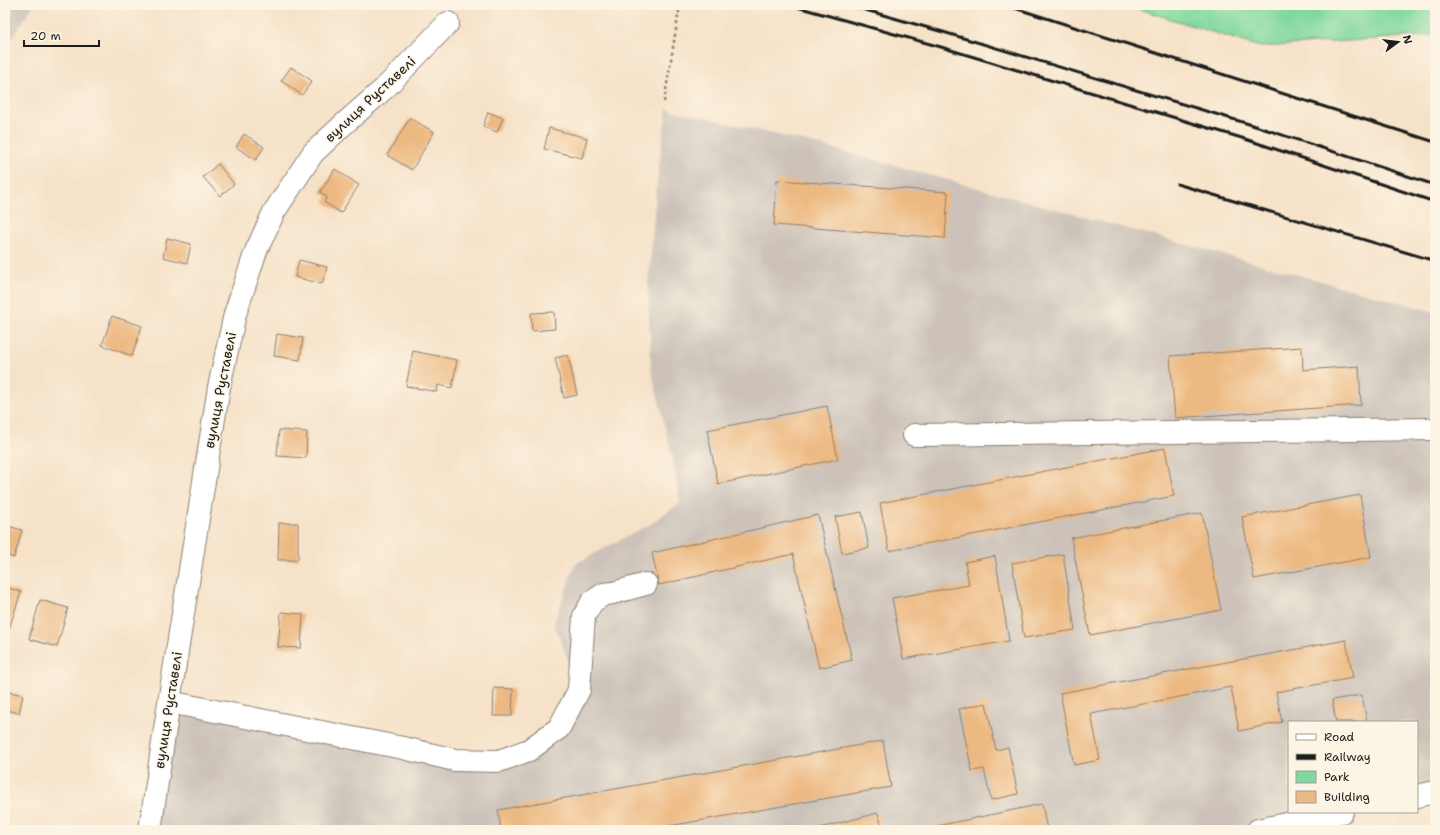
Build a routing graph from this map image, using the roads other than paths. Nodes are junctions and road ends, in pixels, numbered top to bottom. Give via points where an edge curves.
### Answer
1 (448, 24) dead end
2 (1435, 429) edge
3 (914, 435) dead end
4 (646, 584) dead end
5 (168, 702) junction
6 (1435, 792) edge
7 (1418, 796) edge
8 (1337, 813) edge
9 (150, 830) edge
10 (1258, 830) edge

1 - 5 street, вулиця Руставелі via 385,88 314,152 274,212 256,251 235,314 219,387
2 - 3 street
4 - 5 street via 604,594 592,602 584,616 579,690 559,728 529,750 498,761 455,760
5 - 9 street, вулиця Руставелі
6 - 7 street
8 - 10 street

